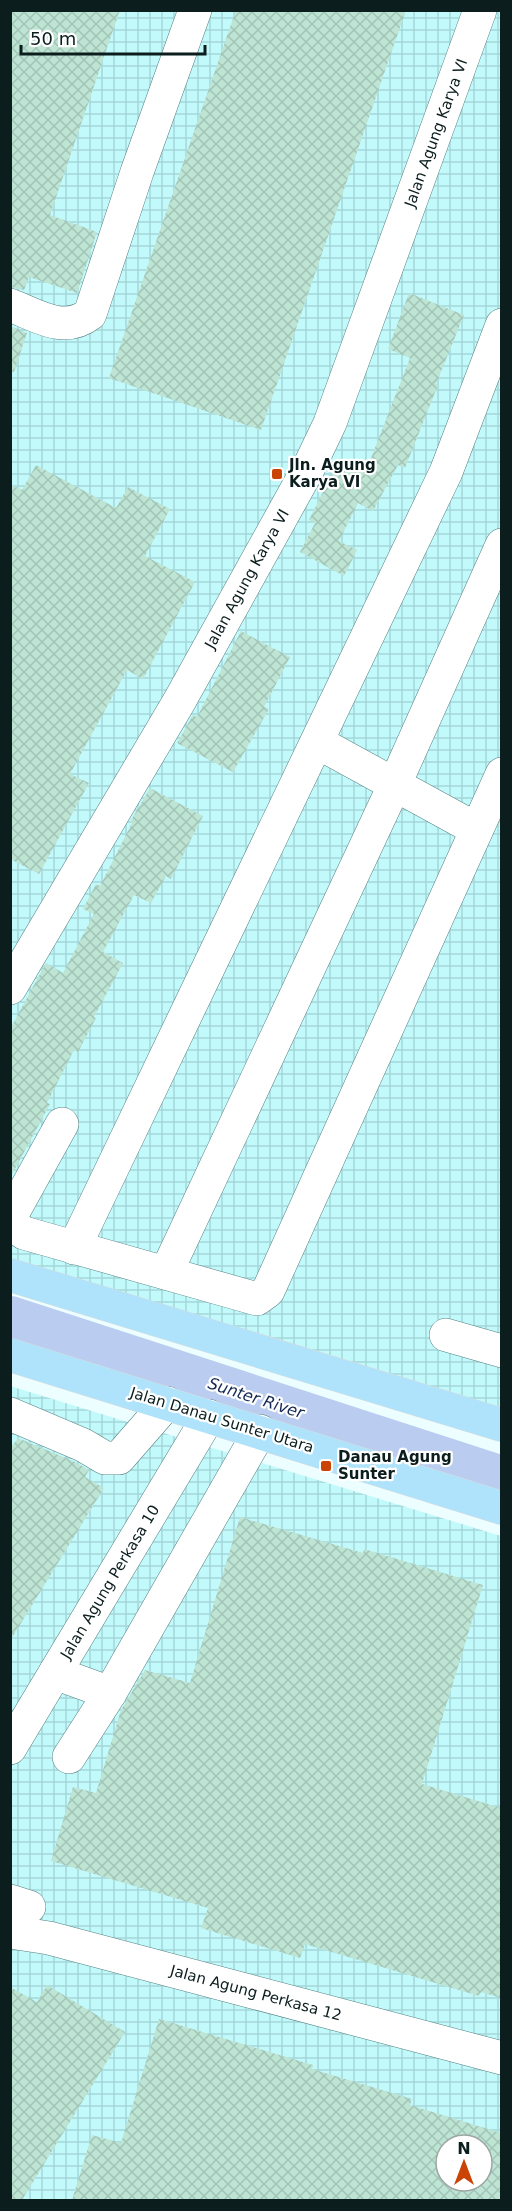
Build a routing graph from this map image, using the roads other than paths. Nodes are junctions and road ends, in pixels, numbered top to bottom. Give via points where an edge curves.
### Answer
1 (195, 10) edge
2 (480, 10) edge
3 (10, 306) edge
4 (501, 325) edge
5 (501, 545) edge
6 (317, 742) junction
7 (501, 774) edge
8 (394, 786) junction
9 (476, 829) junction
10 (11, 987) edge
11 (62, 1124) dead end
12 (74, 1248) junction
13 (166, 1273) junction
14 (10, 1275) edge
15 (446, 1335) dead end
16 (501, 1351) edge
17 (10, 1355) edge
18 (167, 1403) junction
19 (10, 1414) edge
20 (209, 1416) junction
21 (501, 1425) edge
22 (260, 1431) junction
23 (501, 1508) edge
24 (55, 1673) junction
25 (110, 1693) junction
26 (10, 1748) edge
27 (69, 1757) dead end
28 (17, 1913) edge
29 (501, 2058) edge

1 - 3 street via 90,314 72,324 61,324
2 - 10 street, Jalan Agung Karya VI via 330,423 308,469 180,700
4 - 6 street via 446,472
5 - 8 street
6 - 8 street
6 - 12 street
7 - 9 street
8 - 9 street
8 - 13 street
9 - 13 street via 268,1291 257,1299
11 - 12 street via 11,1216 14,1226 24,1233
12 - 13 street
14 - 21 main road
15 - 16 street
17 - 18 main road, Jalan Danau Sunter Utara
18 - 19 street via 119,1458 105,1458
18 - 20 main road, Jalan Danau Sunter Utara
20 - 22 main road, Jalan Danau Sunter Utara
20 - 24 street, Jalan Agung Perkasa 10
22 - 23 main road, Jalan Danau Sunter Utara
22 - 25 street
24 - 25 street
24 - 26 street, Jalan Agung Perkasa 10
25 - 27 street
28 - 29 street, Jalan Agung Perkasa 12 via 49,1938

